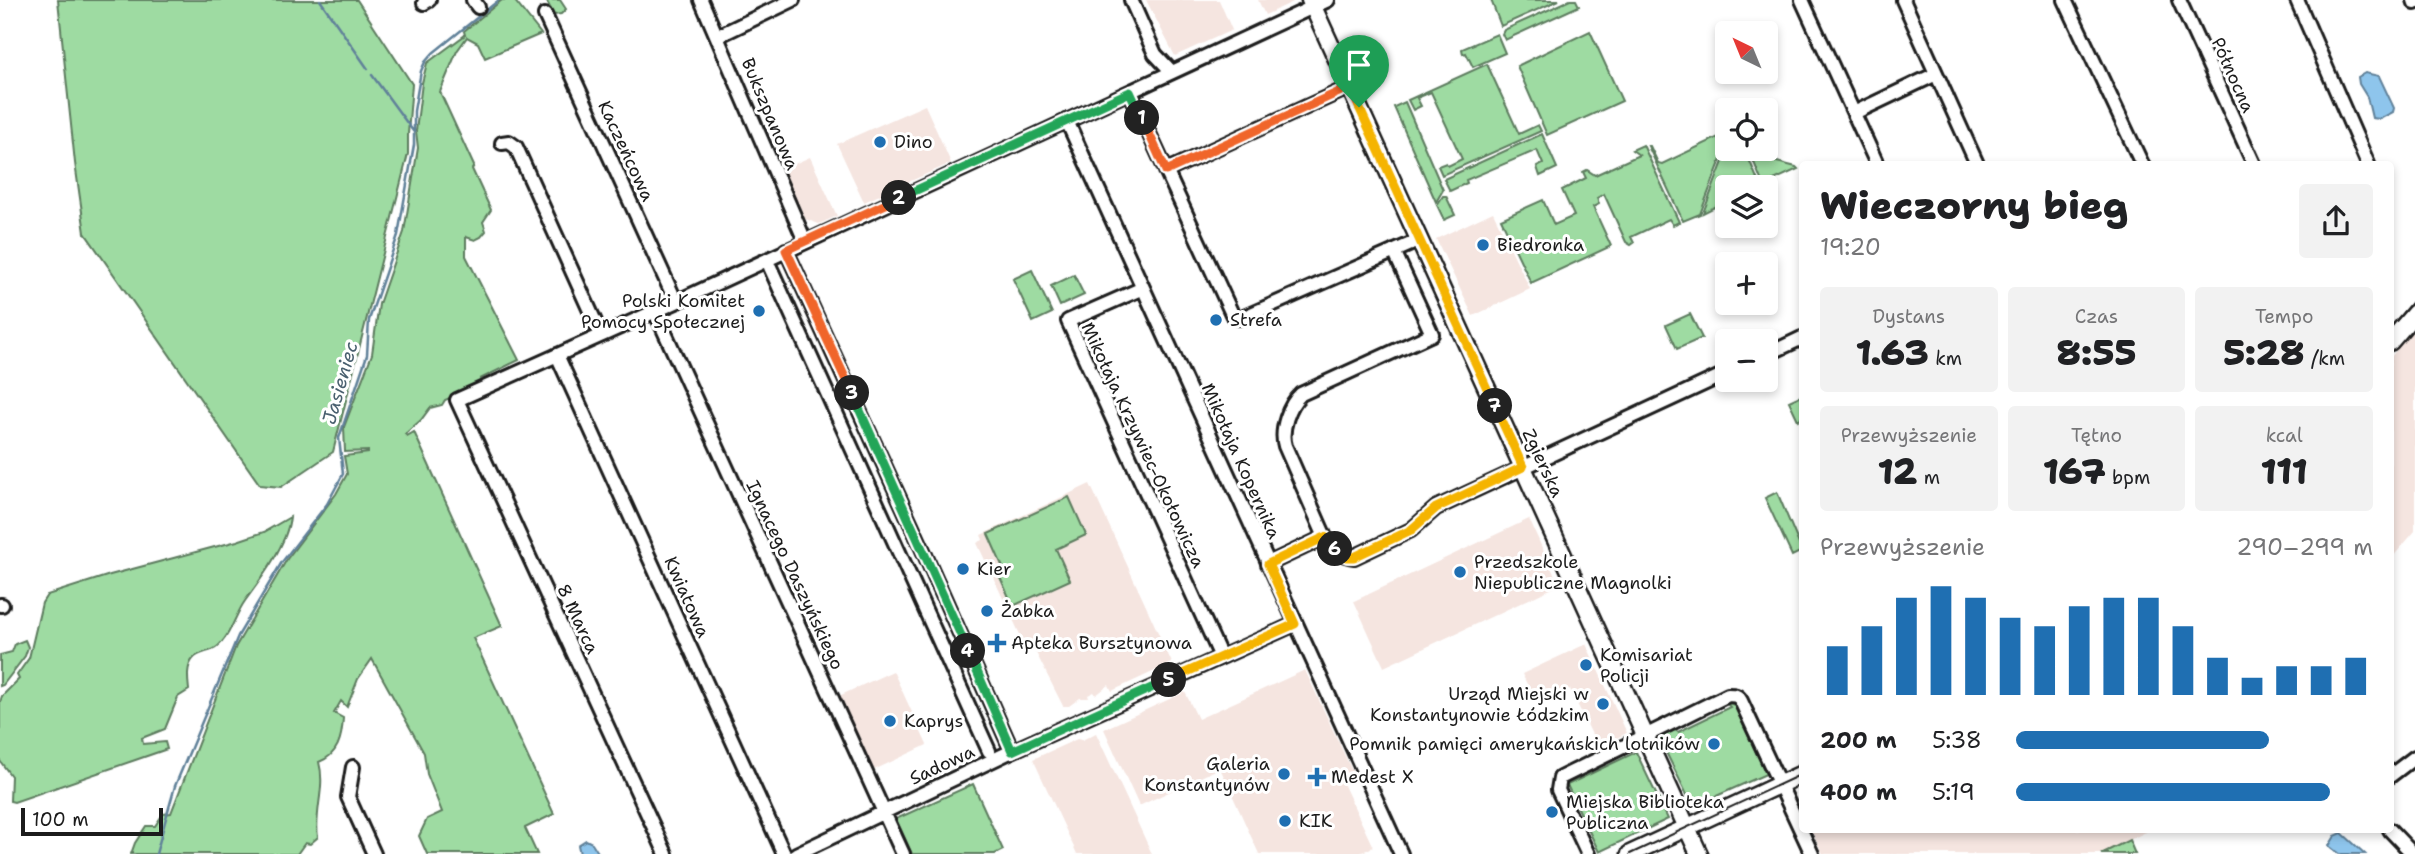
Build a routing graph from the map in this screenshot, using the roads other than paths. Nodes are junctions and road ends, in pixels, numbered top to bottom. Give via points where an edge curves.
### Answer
1 (701, 0) edge
2 (793, 0) edge
3 (1131, 0) edge
4 (1802, 0) edge
5 (1903, 0) edge
6 (2066, 0) edge
7 (2179, 0) edge
8 (2297, 0) edge
9 (1317, 2) edge
10 (545, 15) dead end
11 (718, 36) junction
12 (1172, 72) junction
13 (1936, 74) junction
14 (1350, 87) junction
15 (1130, 92) junction
16 (1854, 113) junction
17 (1067, 121) junction
18 (502, 144) dead end
19 (1876, 161) edge
20 (1976, 161) edge
21 (2140, 161) edge
22 (2253, 161) edge
23 (2367, 161) edge
24 (1166, 171) junction
25 (1420, 240) junction
26 (805, 241) junction
27 (786, 250) junction
28 (1394, 251) junction
29 (770, 267) dead end
30 (1143, 288) junction
31 (804, 290) junction
32 (785, 299) junction
33 (676, 302) junction
34 (655, 311) junction
35 (2415, 313) edge
36 (601, 335) junction
37 (2394, 337) edge
38 (1799, 339) edge
39 (1778, 349) edge
40 (557, 355) junction
41 (1715, 379) edge
42 (1523, 467) junction
43 (1325, 537) junction
44 (922, 548) junction
45 (902, 557) junction
46 (1268, 564) junction
47 (1295, 624) junction
48 (1222, 657) junction
49 (1646, 735) junction
50 (989, 751) dead end
51 (1012, 751) junction
52 (2415, 757) edge
53 (354, 767) dead end
54 (2394, 773) edge
55 (1799, 775) edge
56 (1779, 784) junction
57 (884, 811) junction
58 (1799, 826) edge
59 (1688, 828) junction
60 (1802, 833) edge
61 (2393, 833) edge
62 (374, 854) edge
63 (666, 854) edge
64 (784, 854) edge
65 (796, 854) edge
66 (903, 854) edge
67 (1401, 854) edge
68 (1588, 854) edge
69 (1630, 854) edge
70 (1699, 854) edge
71 (1812, 854) edge
72 (2413, 854) edge

1 - 11 street, Bukszpanowa
2 - 11 street
3 - 12 street via 1155,54
4 - 16 street
5 - 13 street
6 - 21 street
7 - 22 street, Północna
8 - 23 street
9 - 12 street
9 - 14 main road, Zgierska
10 - 33 street, Kaczeńcowa
11 - 26 street, Bukszpanowa
12 - 15 street
13 - 16 street
13 - 20 street
14 - 24 street
14 - 25 main road, Zgierska
15 - 17 street
15 - 24 street
16 - 19 street
17 - 26 street
17 - 30 street, Mikołaja Kopernika
18 - 36 street via 516,147
24 - 28 street via 1236,317
25 - 28 street
25 - 42 main road, Zgierska
26 - 27 street
27 - 31 street
27 - 33 street
28 - 43 street via 1432,334 1301,394 1283,434
29 - 32 street
30 - 46 street, Mikołaja Kopernika
30 - 48 street, Mikołaja Krzywiec-Okołowicza via 1068,321
31 - 32 street
31 - 44 street
32 - 45 street
33 - 34 street
34 - 36 street
34 - 57 street, Ignacego Daszyńskiego
35 - 37 main road
36 - 40 street
38 - 39 street
40 - 63 street, 8 Marca via 457,400
40 - 64 street, Kwiatowa
41 - 42 street
42 - 43 street via 1436,508 1411,530 1354,557 1336,550
42 - 49 main road, Zgierska
43 - 46 street
44 - 45 street
44 - 51 street
45 - 50 street
46 - 47 street, Mikołaja Kopernika
47 - 48 street, Sadowa
47 - 67 street, Mikołaja Kopernika
48 - 51 street, Sadowa
49 - 56 street via 1728,695 1738,697
49 - 59 main road, Zgierska
49 - 68 street via 1560,778 1558,790
51 - 57 street, Sadowa
52 - 54 street
53 - 62 street via 348,797
55 - 56 main road
56 - 58 street
56 - 59 main road
57 - 65 street, Sadowa
57 - 66 street, Ignacego Daszyńskiego
59 - 69 main road
59 - 70 main road, Zgierska
60 - 71 street
61 - 72 street

